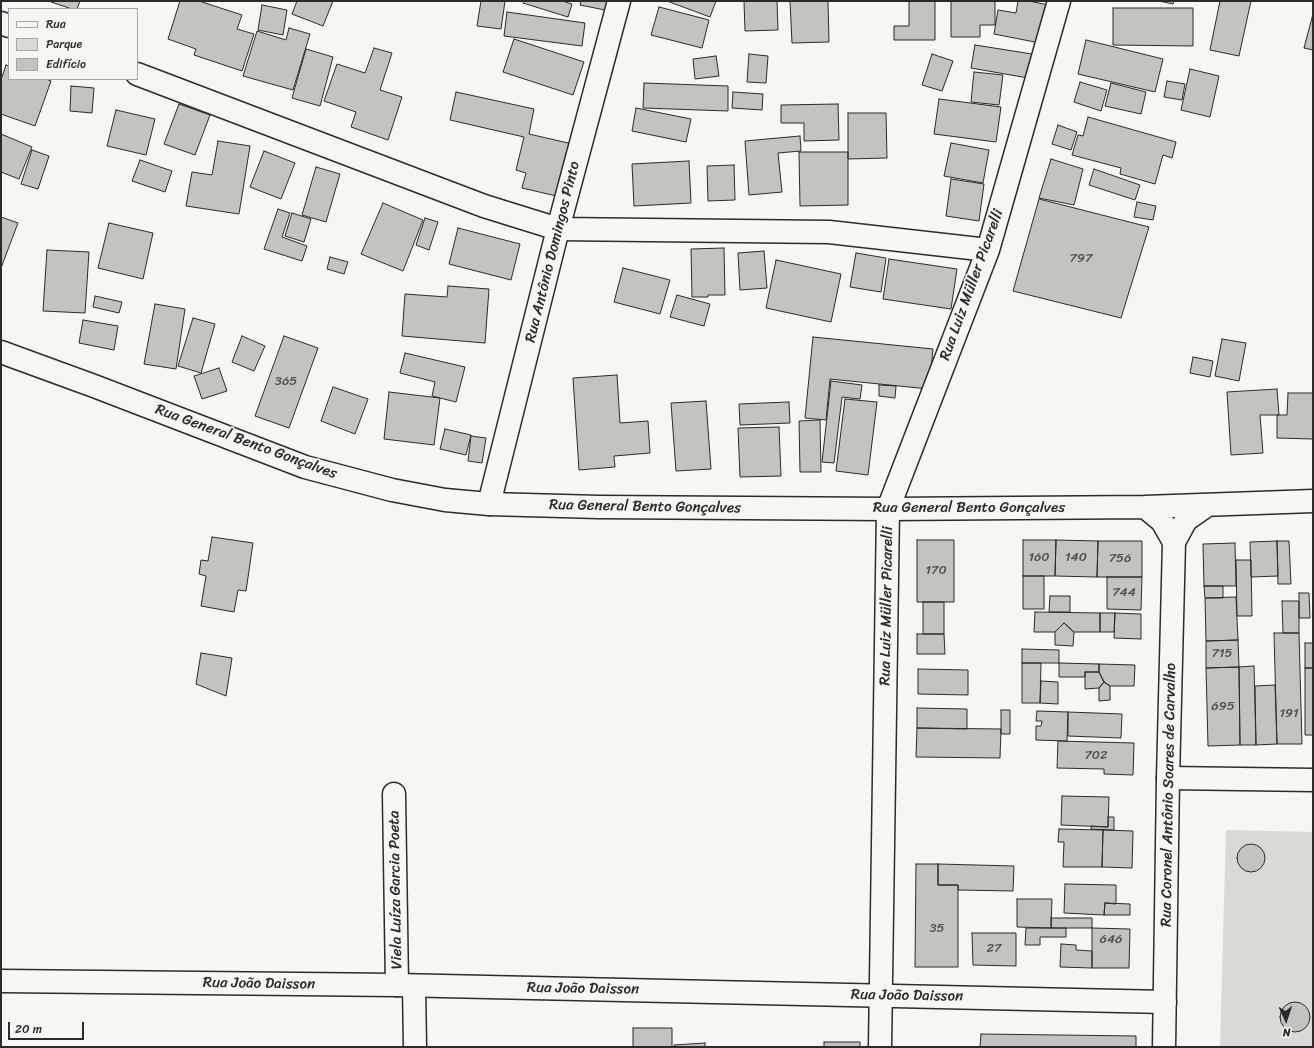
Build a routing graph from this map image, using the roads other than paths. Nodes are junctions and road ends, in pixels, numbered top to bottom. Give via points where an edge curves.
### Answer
1 (619, 1) edge
2 (1059, 1) edge
3 (138, 74) edge
4 (558, 230) junction
5 (988, 250) junction
6 (1, 352) edge
7 (1313, 501) edge
8 (489, 504) junction
9 (1206, 506) junction
10 (1145, 508) junction
11 (888, 509) junction
12 (1174, 542) junction
13 (1168, 778) junction
14 (1313, 780) edge
15 (394, 794) dead end
16 (1, 981) edge
17 (406, 986) junction
18 (881, 996) junction
19 (1165, 1002) junction
20 (415, 1047) edge
21 (880, 1047) edge
22 (1164, 1047) edge

1 - 4 street, Rua Antônio Domingos Pinto
2 - 5 street, Rua Luiz Müller Picarelli
3 - 4 street via 484,206
4 - 5 street via 829,232
4 - 8 street, Rua Antônio Domingos Pinto
5 - 11 street, Rua Luiz Müller Picarelli
6 - 8 street, Rua General Bento Gonçalves via 305,467 392,490 445,500
7 - 9 street, Rua General Bento Gonçalves
8 - 11 street, Rua General Bento Gonçalves via 607,508
9 - 10 street, Rua General Bento Gonçalves
9 - 12 street, Rua Coronel Antônio Soares de Carvalho via 1186,520
10 - 11 street, Rua General Bento Gonçalves
10 - 12 street via 1162,521
11 - 18 street, Rua Luiz Müller Picarelli
12 - 13 street, Rua Coronel Antônio Soares de Carvalho
13 - 14 street
13 - 19 street, Rua Coronel Antônio Soares de Carvalho
15 - 17 street, Viela Luíza Garcia Poeta
16 - 17 street, Rua João Daisson
17 - 18 street, Rua João Daisson
17 - 20 street, Viela Luíza Garcia Poeta
18 - 19 street, Rua João Daisson
18 - 21 street, Rua Luiz Müller Picarelli
19 - 22 street, Rua Coronel Antônio Soares de Carvalho

